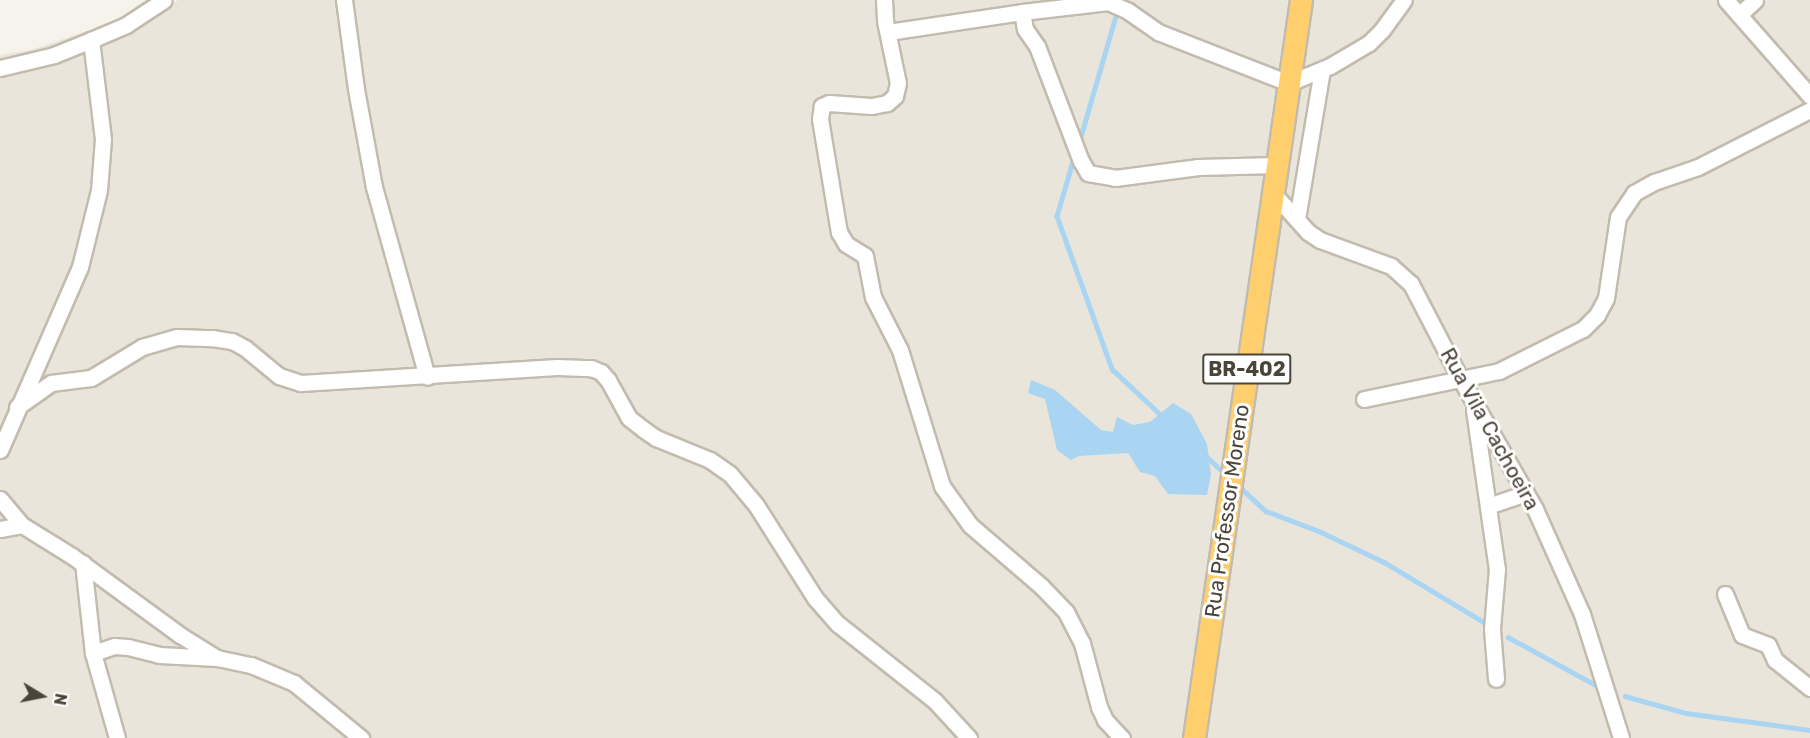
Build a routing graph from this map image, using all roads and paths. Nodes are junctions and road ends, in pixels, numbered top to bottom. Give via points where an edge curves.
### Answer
1 (164, 0) edge
2 (345, 0) edge
3 (872, 0) edge
4 (884, 0) edge
5 (1301, 0) edge
6 (1404, 0) edge
7 (1726, 0) edge
8 (1755, 0) edge
9 (1107, 1) edge
10 (1022, 12) junction
11 (1739, 15) junction
12 (887, 27) junction
13 (91, 40) junction
14 (0, 68) edge
15 (1322, 70) junction
16 (1289, 83) junction
17 (1810, 96) edge
18 (1810, 110) edge
19 (1276, 165) junction
20 (1272, 192) junction
21 (1297, 219) junction
22 (427, 377) junction
23 (1460, 378) junction
24 (1364, 399) dead end
25 (1473, 401) junction
26 (17, 407) junction
27 (0, 450) edge
28 (1526, 493) junction
29 (0, 499) edge
30 (1488, 506) junction
31 (22, 525) junction
32 (0, 529) edge
33 (83, 563) junction
34 (1725, 594) dead end
35 (93, 653) junction
36 (217, 658) junction
37 (1496, 679) dead end
38 (1810, 688) edge
39 (117, 738) edge
40 (361, 738) edge
41 (969, 738) edge
42 (1122, 738) edge
43 (1194, 738) edge
44 (1621, 738) edge

1 - 13 street via 126,25
2 - 22 street via 374,187
3 - 12 street
4 - 12 street
5 - 16 highway, Rua Professor Moreno / BR-402
6 - 15 street via 1369,43
7 - 11 street
8 - 11 street
9 - 10 street
9 - 16 street via 1158,32
10 - 12 street
10 - 19 street via 1088,173 1115,178 1198,167
11 - 17 street
12 - 42 street via 898,82 895,96 887,103 871,106 825,104 820,119 839,232 846,244 863,254 873,297 900,350 942,486 970,525 1066,612 1083,643 1099,707
13 - 14 street via 54,55
13 - 26 street via 103,139 99,190 80,267
15 - 16 street
15 - 21 street
16 - 19 highway, Rua Professor Moreno / BR-402
18 - 23 street via 1698,167 1634,193 1618,217 1606,298 1597,315 1583,329 1512,365
19 - 20 highway, Rua Professor Moreno / BR-402
20 - 21 street, Rua Vila Cachoeira
20 - 43 highway, Rua Professor Moreno / BR-402
21 - 23 street, Rua Vila Cachoeira via 1320,240 1391,266 1405,276
22 - 26 street via 301,383 279,376 231,341 177,337 142,347 91,378 51,383
22 - 41 street via 557,367 601,372 629,418 656,438 710,460 730,474 756,506 815,598 838,624 934,700
23 - 24 street
23 - 25 street, Rua Vila Cachoeira
25 - 28 street, Rua Vila Cachoeira
25 - 30 street
26 - 27 street
28 - 30 street
28 - 44 street, Rua Vila Cachoeira via 1582,614
29 - 31 street
30 - 37 street via 1498,580 1492,629
31 - 32 street
31 - 33 street
33 - 35 street
33 - 36 street
34 - 38 street via 1742,635 1768,645 1775,660
35 - 36 street via 114,646 159,655
35 - 39 street
36 - 40 street via 251,664 294,683

